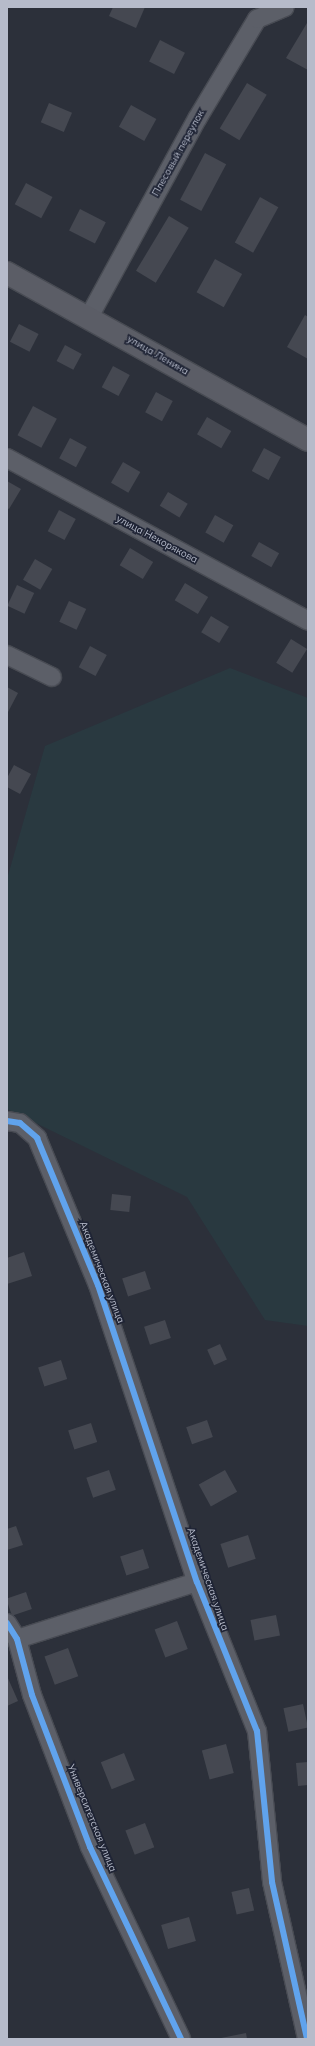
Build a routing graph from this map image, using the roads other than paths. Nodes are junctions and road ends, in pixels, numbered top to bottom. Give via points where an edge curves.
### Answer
1 (286, 7) edge
2 (7, 273) edge
3 (89, 317) junction
4 (308, 440) edge
5 (7, 458) edge
6 (308, 621) edge
7 (7, 655) edge
8 (52, 677) dead end
9 (7, 1121) edge
10 (198, 1582) junction
11 (7, 1623) edge
12 (17, 1639) junction
13 (181, 2039) edge
14 (307, 2039) edge

1 - 3 street, Плесовый переулок via 257,19 197,119
2 - 3 street, улица Ленина
3 - 4 street, улица Ленина
5 - 6 street, улица Некорякова
7 - 8 street
9 - 10 street, Академическая улица via 20,1123 37,1138 98,1285
10 - 12 street
10 - 14 street, Академическая улица via 257,1731 272,1882
11 - 12 street, Университетская улица
12 - 13 street, Университетская улица via 32,1695 90,1847

